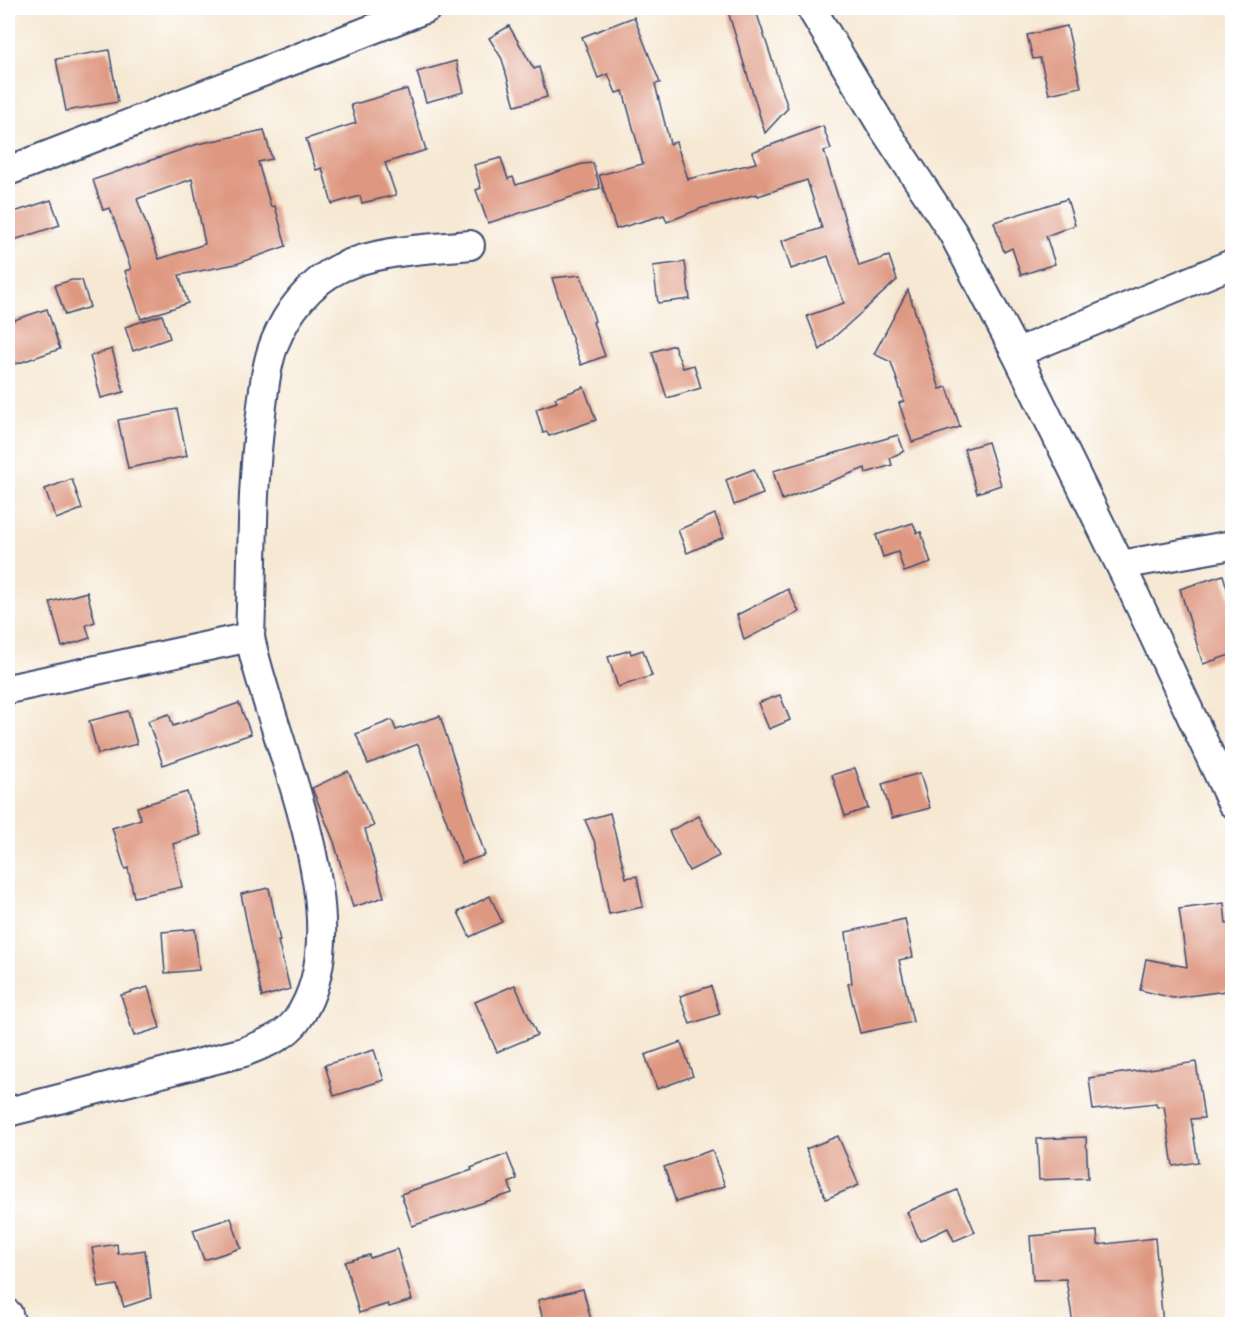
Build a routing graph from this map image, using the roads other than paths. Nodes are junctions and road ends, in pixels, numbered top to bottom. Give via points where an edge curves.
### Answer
1 (427, 8) edge
2 (811, 8) edge
3 (8, 171) edge
4 (470, 245) dead end
5 (1233, 264) edge
6 (1016, 353) junction
7 (1233, 545) edge
8 (1120, 565) junction
9 (250, 637) junction
10 (8, 689) edge
11 (1233, 803) edge
12 (8, 1112) edge
13 (8, 1314) edge
14 (11, 1324) edge

1 - 3 street
2 - 6 street via 953,233
4 - 9 street via 410,251 341,267 318,280 297,303 274,342 254,463
5 - 6 street
6 - 8 street
7 - 8 street
8 - 11 street
9 - 10 street
9 - 12 street via 298,798 316,876 321,914 320,966 310,998 296,1021 278,1038 244,1052
13 - 14 street

